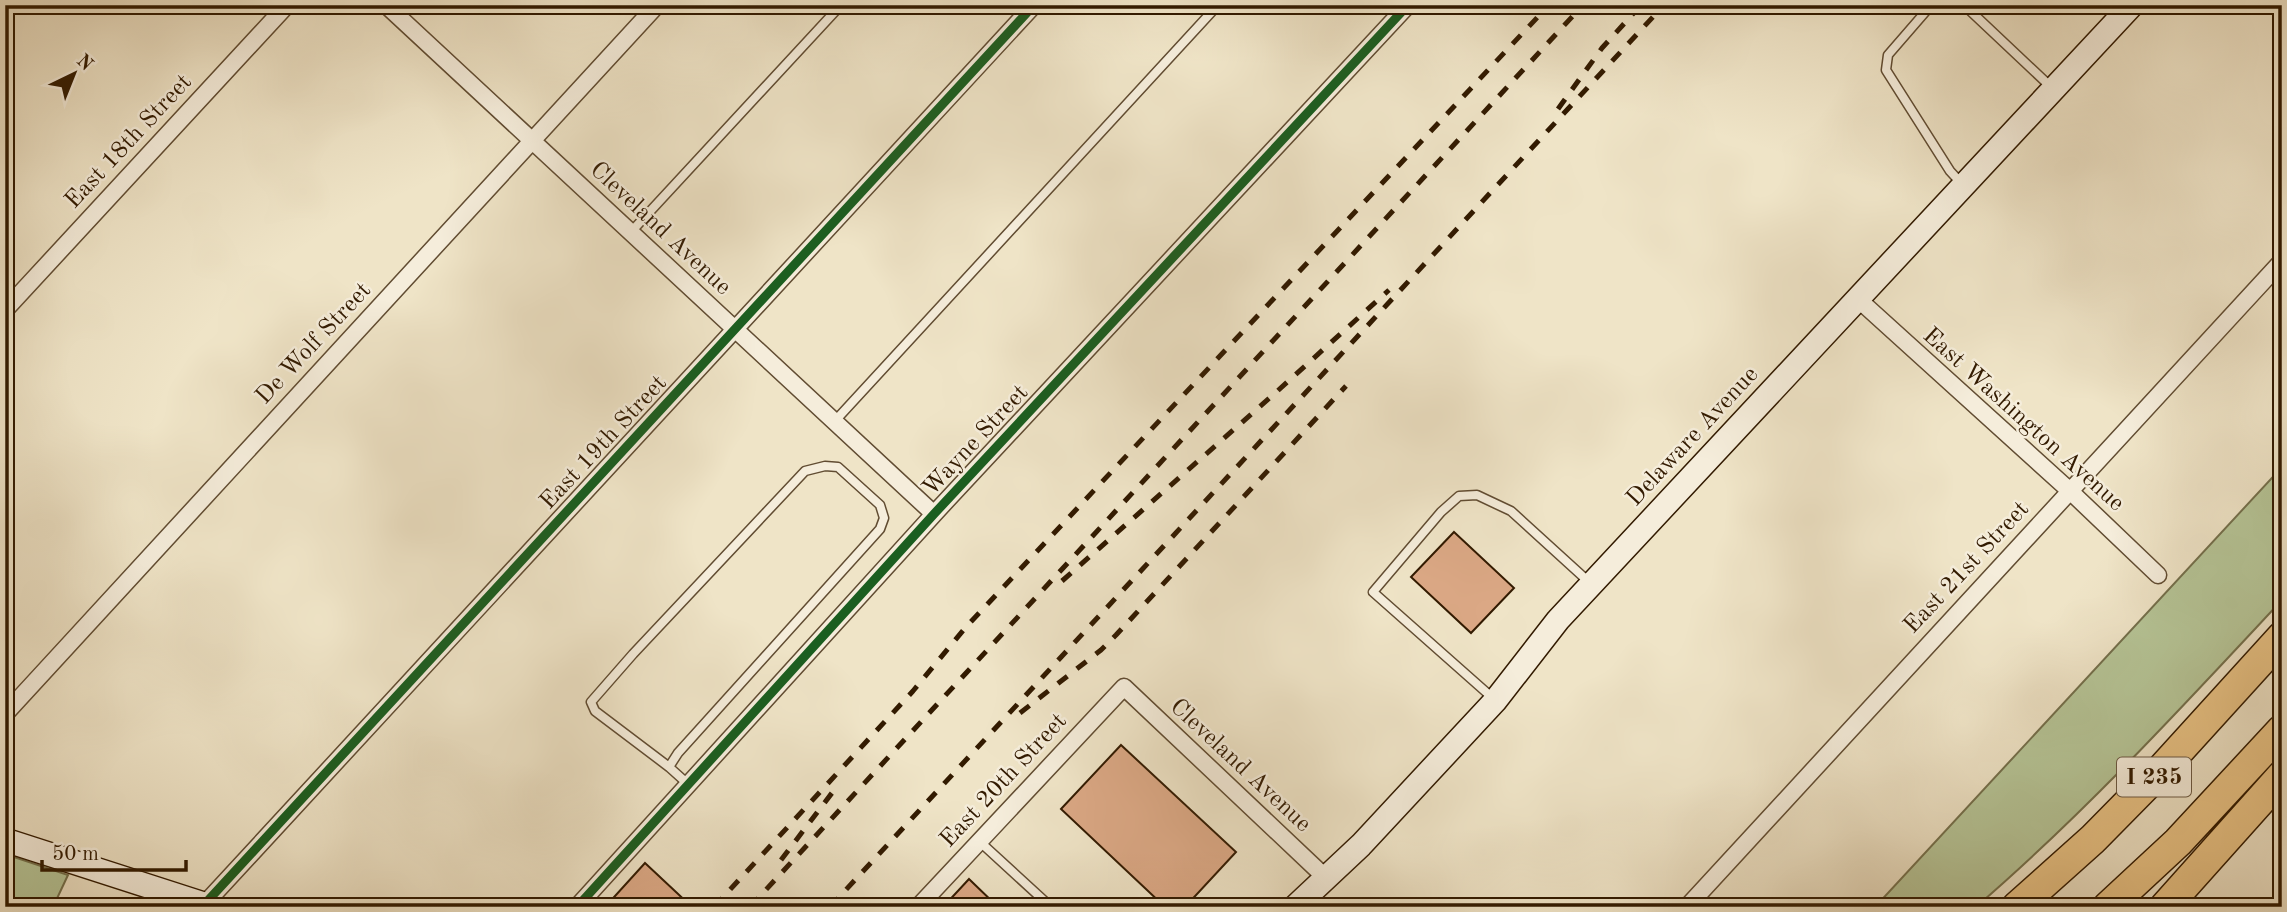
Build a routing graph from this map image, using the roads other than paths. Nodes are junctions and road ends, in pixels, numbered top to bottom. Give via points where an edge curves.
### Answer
1 (287, 5) edge
2 (386, 5) edge
3 (657, 5) edge
4 (842, 5) edge
5 (1034, 5) edge
6 (1218, 5) edge
7 (1408, 5) edge
8 (1934, 5) edge
9 (1964, 5) edge
10 (2132, 5) edge
11 (2054, 89) junction
12 (531, 141) junction
13 (1963, 186) junction
14 (630, 233) junction
15 (2282, 261) edge
16 (1858, 299) junction
17 (5, 310) edge
18 (735, 330) junction
19 (834, 422) junction
20 (2070, 491) junction
21 (934, 514) junction
22 (2158, 575) dead end
23 (1592, 584) junction
24 (2282, 638) edge
25 (1124, 687) joint
26 (1495, 701) junction
27 (5, 714) edge
28 (2282, 730) edge
29 (669, 768) junction
30 (2282, 776) edge
31 (689, 785) junction
32 (5, 839) edge
33 (979, 841) junction
34 (1326, 878) junction
35 (206, 906) edge
36 (402, 907) edge
37 (456, 907) edge
38 (577, 907) edge
39 (918, 907) edge
40 (1051, 907) edge
41 (1295, 907) edge
42 (1687, 907) edge
43 (2017, 907) edge
44 (2108, 907) edge
45 (2165, 907) edge

1 - 17 street, East 18th Street
2 - 12 street, Cleveland Avenue
3 - 12 street, De Wolf Street
4 - 14 lane
5 - 18 street, East 19th Street
6 - 19 lane
7 - 21 street, Wayne Street
8 - 13 lane via 1888,55 1886,70
9 - 11 lane
10 - 11 main road, Delaware Avenue
11 - 13 main road, Delaware Avenue
12 - 14 street, Cleveland Avenue
12 - 27 street, De Wolf Street
13 - 16 main road, Delaware Avenue
14 - 18 street, Cleveland Avenue
15 - 20 street, East 21st Street
16 - 20 street, East Washington Avenue
16 - 23 main road, Delaware Avenue
18 - 19 street, Cleveland Avenue
18 - 35 street, East 19th Street
19 - 21 street, Cleveland Avenue
20 - 22 street, East Washington Avenue
20 - 42 street, East 21st Street
21 - 31 street, Wayne Street
23 - 26 main road, Delaware Avenue
23 - 26 lane via 1511,511 1477,495 1459,496 1441,512 1373,592
24 - 43 highway, I 235 via 2162,769
25 - 33 street, East 20th Street
25 - 34 street, Cleveland Avenue
26 - 34 main road, Delaware Avenue
28 - 44 highway, I 235 via 2178,842
29 - 29 lane via 880,529 884,517 880,505 838,467 805,471 591,702 595,712
29 - 31 lane
30 - 45 highway
31 - 38 street, Wayne Street
32 - 35 main road
33 - 39 street, East 20th Street
33 - 40 lane
34 - 41 main road, Delaware Avenue
36 - 37 lane via 447,903

